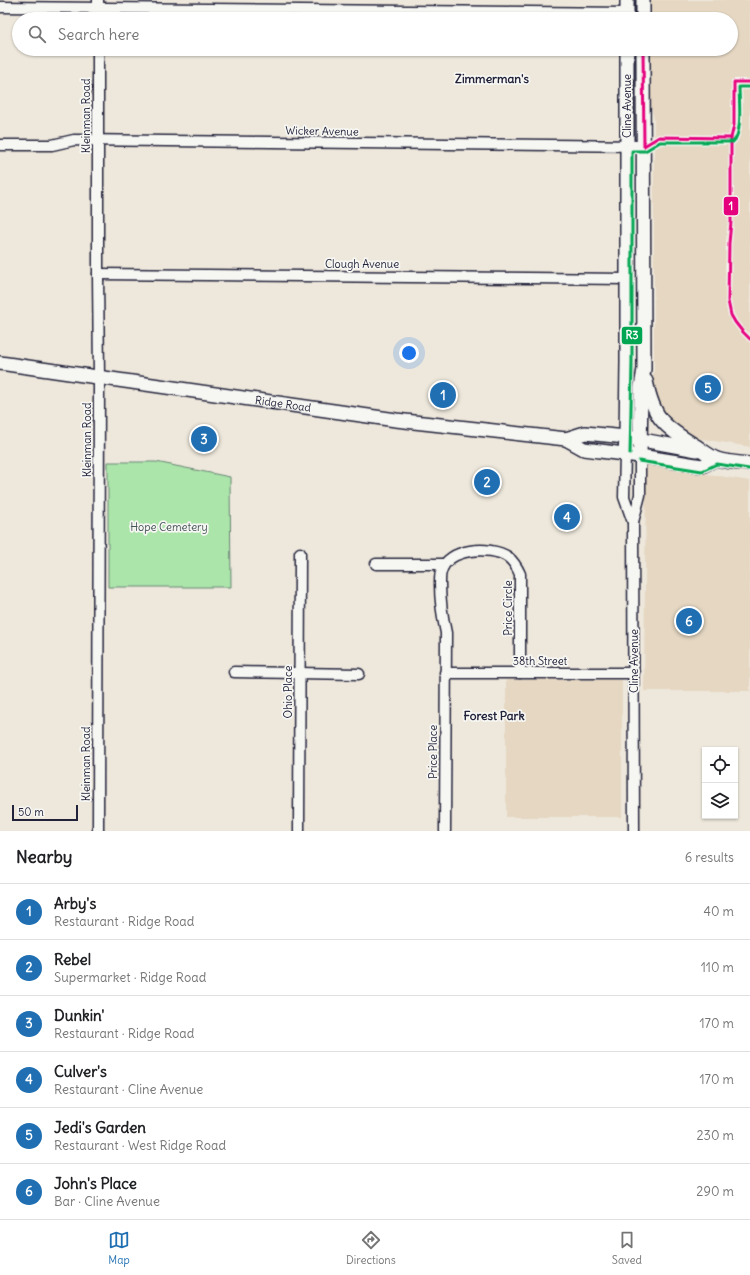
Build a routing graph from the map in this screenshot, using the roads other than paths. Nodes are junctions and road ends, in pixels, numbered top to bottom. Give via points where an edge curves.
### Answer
1 (643, 0) edge
2 (98, 4) edge
3 (0, 7) edge
4 (627, 11) edge
5 (643, 12) edge
6 (98, 56) edge
7 (627, 56) edge
8 (643, 56) edge
9 (97, 141) junction
10 (0, 145) edge
11 (627, 146) junction
12 (644, 146) junction
13 (98, 274) junction
14 (627, 278) junction
15 (0, 363) edge
16 (644, 369) junction
17 (99, 378) junction
18 (626, 437) junction
19 (566, 439) junction
20 (640, 440) junction
21 (704, 451) junction
22 (625, 454) junction
23 (640, 456) junction
24 (716, 459) junction
25 (750, 464) edge
26 (633, 522) junction
27 (300, 553) dead end
28 (376, 564) dead end
29 (444, 564) junction
30 (234, 672) dead end
31 (300, 672) junction
32 (445, 672) junction
33 (520, 673) junction
34 (634, 673) junction
35 (359, 674) dead end
36 (98, 831) edge
37 (299, 831) edge
38 (446, 831) edge
39 (634, 831) edge

1 - 5 main road
2 - 3 street
2 - 4 street
6 - 9 street, Kleinman Road
7 - 11 main road, Cline Avenue
8 - 12 main road, Cline Avenue
9 - 10 street, Wicker Avenue via 74,140 52,145
9 - 11 street, Wicker Avenue
9 - 13 street, Kleinman Road
11 - 12 street, Wicker Avenue
11 - 14 main road, Cline Avenue
12 - 16 main road, Cline Avenue
13 - 14 street, Clough Avenue
13 - 17 street, Kleinman Road
14 - 18 main road, Cline Avenue
15 - 17 main road, Ridge Road
16 - 20 main road, Cline Avenue
16 - 21 main road via 654,410 675,433
17 - 19 main road, Ridge Road via 396,420
17 - 36 street, Kleinman Road
18 - 19 main road, Ridge Road via 585,433
18 - 20 main road, Ridge Road
18 - 22 main road, Cline Avenue
19 - 22 main road, Ridge Road via 584,449
20 - 21 main road, Ridge Road
20 - 23 main road, Cline Avenue
21 - 24 main road
22 - 23 main road, Ridge Road
22 - 26 street, Cline Avenue via 624,497
23 - 24 main road, Ridge Road via 702,466
23 - 26 street, Cline Avenue via 640,495
24 - 25 main road
26 - 34 street, Cline Avenue
27 - 31 street, Ohio Place
28 - 29 street
29 - 32 street via 440,572 440,604 446,633
29 - 33 street, Price Circle via 465,552 486,550 508,557 516,565 520,574
30 - 31 street
31 - 35 street
31 - 37 street, Ohio Place
32 - 33 street, 38th Street
32 - 38 street, Price Place
33 - 34 street, 38th Street
34 - 39 street, Cline Avenue

